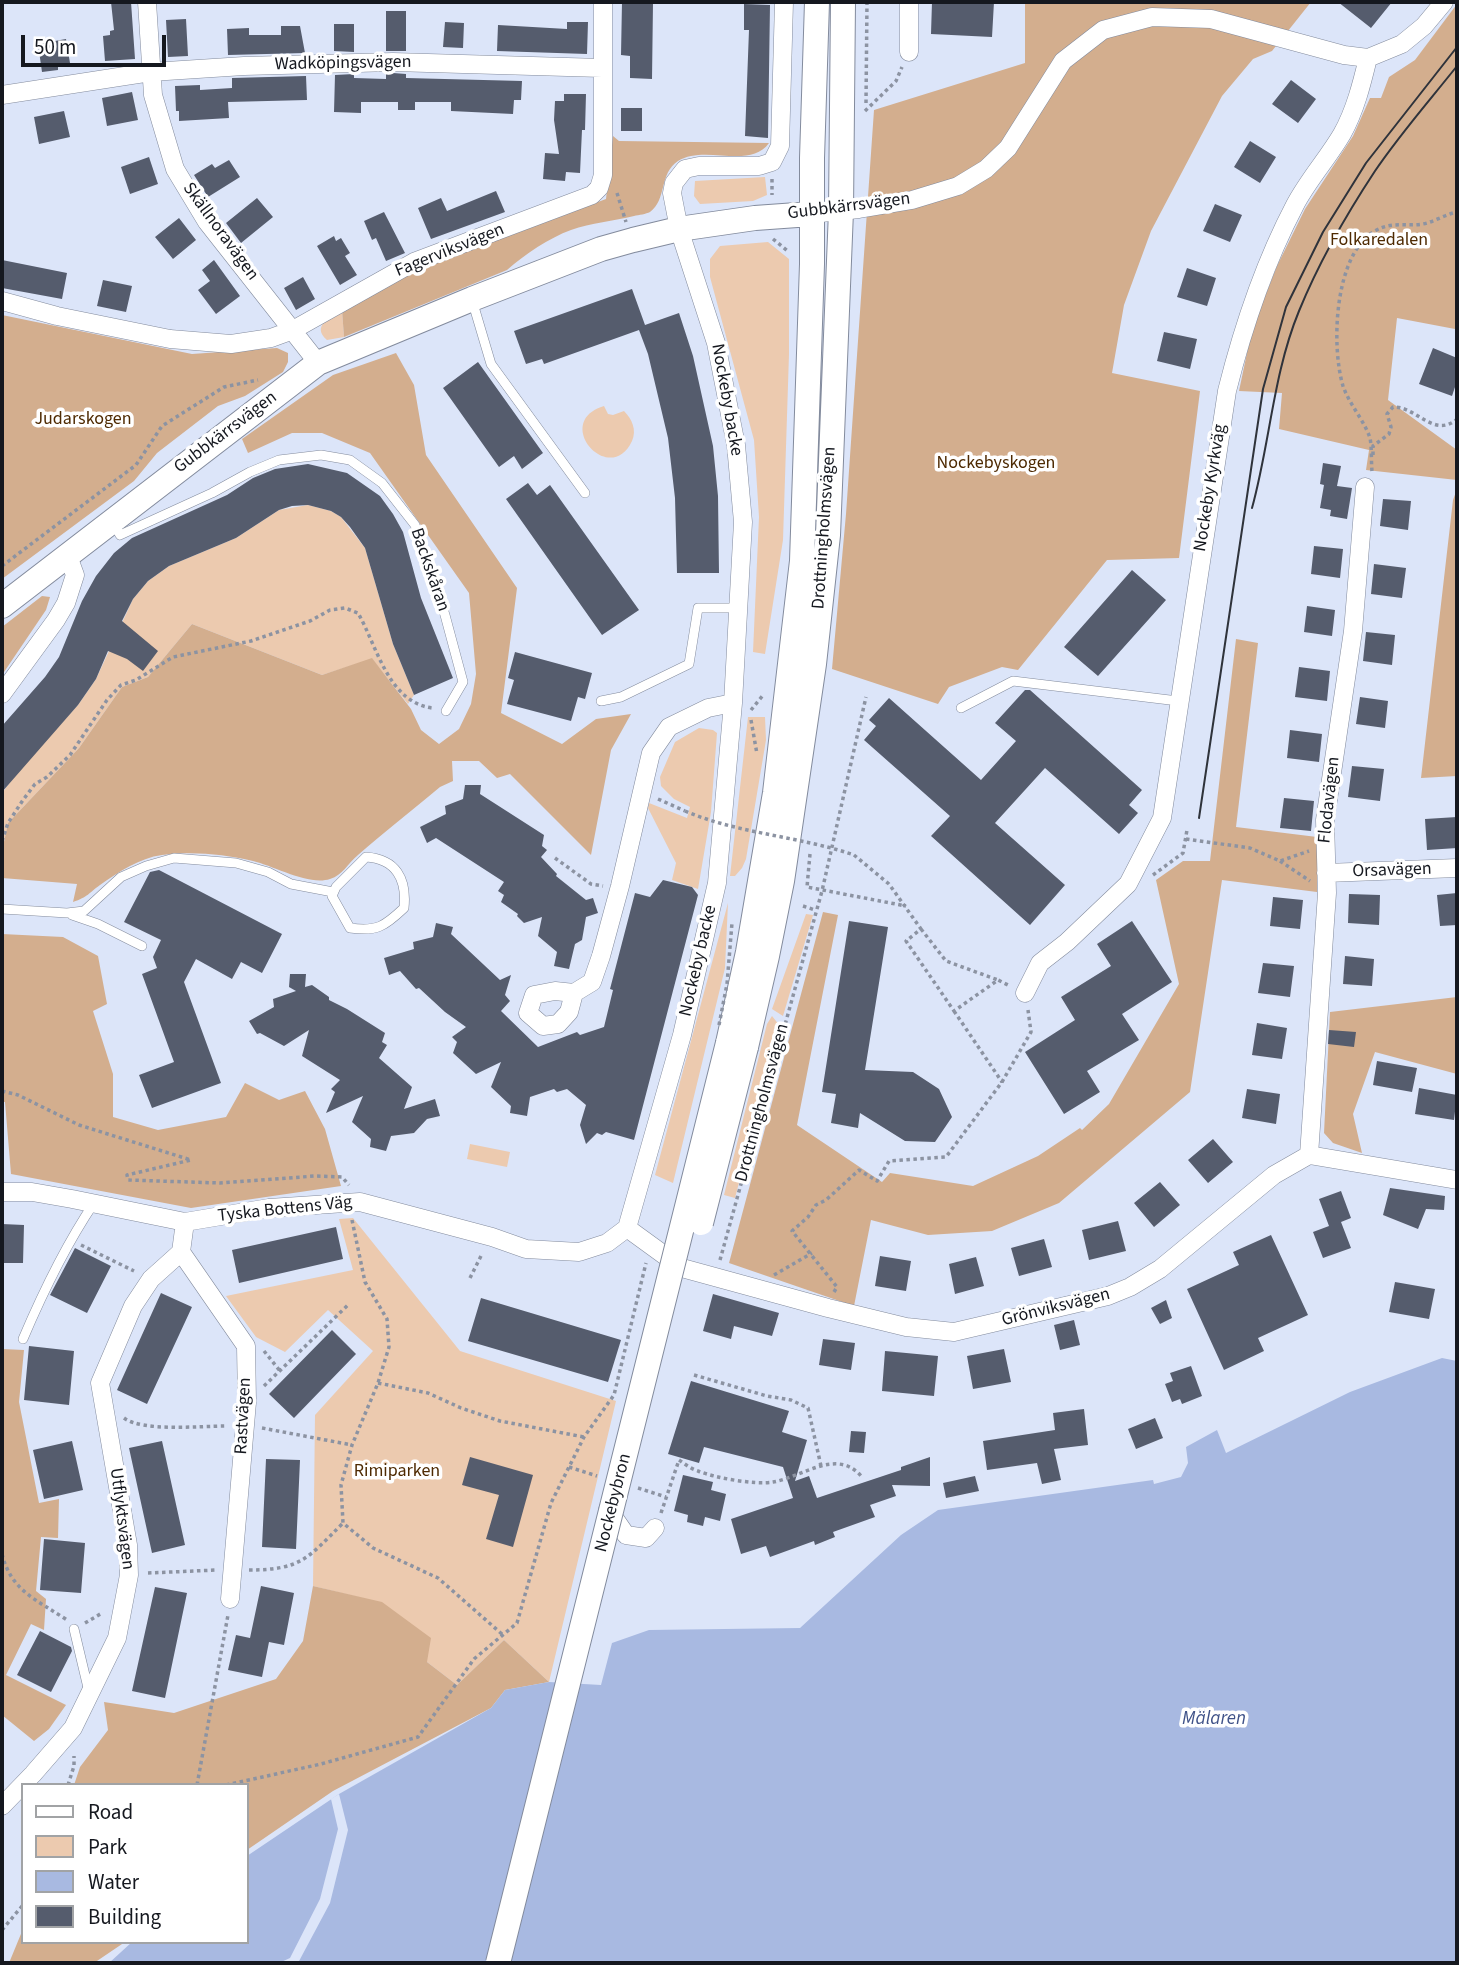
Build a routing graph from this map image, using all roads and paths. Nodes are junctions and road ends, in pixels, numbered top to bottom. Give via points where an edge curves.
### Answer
1 (147, 2) edge
2 (603, 2) edge
3 (784, 2) edge
4 (817, 2) edge
5 (843, 2) edge
6 (909, 2) edge
7 (1444, 2) edge
8 (909, 52) joint
9 (1368, 58) junction
10 (602, 68) junction
11 (151, 72) junction
12 (2, 95) edge
13 (866, 111) dead end
14 (772, 168) junction
15 (603, 175) junction
16 (772, 195) dead end
17 (841, 211) junction
18 (1457, 212) edge
19 (811, 214) junction
20 (678, 229) junction
21 (772, 238) dead end
22 (633, 240) junction
23 (793, 257) dead end
24 (472, 299) junction
25 (2, 301) edge
26 (293, 330) junction
27 (318, 363) junction
28 (265, 375) dead end
29 (1457, 419) edge
30 (1368, 479) junction
31 (585, 493) dead end
32 (112, 522) junction
33 (68, 556) junction
34 (2, 566) edge
35 (2, 606) edge
36 (738, 608) junction
37 (766, 693) dead end
38 (2, 694) edge
39 (866, 696) dead end
40 (601, 701) dead end
41 (1178, 701) junction
42 (961, 708) dead end
43 (738, 709) junction
44 (446, 710) joint
45 (757, 758) dead end
46 (643, 792) junction
47 (1187, 830) dead end
48 (1186, 839) junction
49 (2, 841) edge
50 (811, 842) dead end
51 (1325, 847) junction
52 (555, 858) dead end
53 (1280, 861) junction
54 (1457, 868) edge
55 (1326, 873) junction
56 (1128, 884) junction
57 (619, 889) junction
58 (822, 891) junction
59 (333, 892) junction
60 (1327, 893) junction
61 (803, 906) dead end
62 (906, 906) junction
63 (2, 909) edge
64 (816, 910) junction
65 (67, 913) junction
66 (922, 929) junction
67 (142, 946) dead end
68 (998, 980) junction
69 (574, 993) dead end
70 (1025, 993) junction
71 (954, 1011) junction
72 (737, 1045) junction
73 (1002, 1082) junction
74 (2, 1091) edge
75 (1309, 1155) junction
76 (1457, 1180) edge
77 (2, 1192) edge
78 (351, 1202) junction
79 (94, 1203) junction
80 (630, 1220) junction
81 (185, 1222) junction
82 (70, 1240) junction
83 (485, 1249) dead end
84 (656, 1249) junction
85 (181, 1252) junction
86 (812, 1253) junction
87 (791, 1265) dead end
88 (716, 1275) junction
89 (470, 1278) dead end
90 (151, 1279) junction
91 (836, 1287) dead end
92 (349, 1304) dead end
93 (23, 1339) dead end
94 (694, 1375) dead end
95 (378, 1383) junction
96 (247, 1402) junction
97 (105, 1416) junction
98 (244, 1426) junction
99 (584, 1437) junction
100 (352, 1445) junction
101 (821, 1466) junction
102 (862, 1477) dead end
103 (343, 1523) junction
104 (655, 1528) joint
105 (2, 1554) edge
106 (181, 1570) dead end
107 (195, 1570) dead end
108 (247, 1570) dead end
109 (230, 1599) joint
110 (74, 1629) joint
111 (503, 1635) junction
112 (89, 1695) junction
113 (24, 1783) edge
114 (197, 1783) edge
115 (235, 1783) edge
116 (21, 1786) edge
117 (2, 1806) edge
118 (21, 1907) edge
119 (2, 1930) edge
120 (498, 1963) edge
121 (514, 1963) edge

1 - 11 street, Skällnoravägen
2 - 10 street
3 - 14 street via 780,146
4 - 19 main road, Drottningholmsvägen
5 - 17 main road, Drottningholmsvägen
6 - 8 street
7 - 9 street via 1402,44
8 - 13 path via 896,82
9 - 17 street, Gubbkärrsvägen via 1211,19 1152,17 1103,30 1063,61 1008,148 986,169 958,186 912,200
9 - 41 street, Nockeby Kyrkväg via 1343,132 1295,204 1242,330 1227,391
10 - 11 street, Wadköpingsvägen via 393,62
10 - 15 street
11 - 12 street, Wadköpingsvägen
11 - 26 street, Skällnoravägen via 153,95 175,169 207,222
14 - 16 path
14 - 20 street via 685,169 674,183
15 - 22 path via 613,184
15 - 26 street, Fagerviksvägen via 592,195 414,262
17 - 19 street, Gubbkärrsvägen
17 - 72 main road, Drottningholmsvägen via 828,535 814,664 768,956
18 - 30 path via 1424,224 1397,223 1373,231 1354,253 1342,279 1337,352 1343,386 1370,438
19 - 20 main road, Gubbkärrsvägen
19 - 72 main road, Drottningholmsvägen via 802,549 792,662
20 - 22 main road, Gubbkärrsvägen
20 - 36 street, Nockeby backe via 716,343 736,445 743,522
21 - 23 path
22 - 24 main road, Gubbkärrsvägen
24 - 27 main road, Gubbkärrsvägen
24 - 31 lane via 491,364
25 - 26 street, Fagerviksvägen via 170,340 231,344
26 - 27 street
27 - 32 main road, Gubbkärrsvägen
28 - 34 path via 257,381 224,387 162,426 136,465
29 - 30 path via 1441,426 1393,407 1387,414 1390,434 1373,446
30 - 51 street, Flodavägen
32 - 33 main road, Gubbkärrsvägen
32 - 44 lane, Backskåran via 120,535 279,460 321,455 350,460 382,483 415,525 463,682
33 - 35 main road, Gubbkärrsvägen
33 - 38 street via 75,575 66,603
36 - 40 lane via 698,608 689,664 621,697
36 - 43 street, Nockeby backe
37 - 43 path
39 - 58 path, Drottningholmsvägen
41 - 42 lane via 1013,681
41 - 56 street, Nockeby Kyrkväg via 1162,818
43 - 45 path
43 - 46 street via 708,708 669,727 651,753
43 - 80 street, Nockeby backe via 717,883 682,1035
44 - 49 path via 423,707 396,688 358,613 345,608 330,610 251,641 173,657 121,685 69,755 35,784 8,823
46 - 57 street
46 - 62 path, bridge via 731,825 854,855 889,884
47 - 48 path
48 - 53 path via 1250,848
48 - 56 path via 1184,853 1156,873
50 - 58 path via 807,887
51 - 53 path
51 - 55 street, Flodavägen
52 - 57 path via 591,884
53 - 60 path
54 - 55 street, Orsavägen
55 - 60 street, Flodavägen
56 - 70 street, Nockeby Kyrkväg via 1040,963
57 - 69 street via 592,982
58 - 62 path
58 - 64 path, Drottningholmsvägen
59 - 59 lane via 350,928 369,931 390,922 404,908 406,890 397,872 382,858 366,857
59 - 65 lane via 292,884 236,863 174,858 121,877 84,911
60 - 75 street, Flodavägen
61 - 64 path
62 - 66 path
63 - 65 lane
64 - 88 path, Drottningholmsvägen
65 - 67 lane
66 - 68 path via 946,961
66 - 71 path via 906,941
68 - 70 path
68 - 71 path
70 - 73 path via 1031,1032
71 - 73 path
72 - 120 main road, Nockebybron, bridge
72 - 121 main road, Nockebybron, bridge
73 - 86 path via 946,1157 889,1161 877,1181 859,1170 816,1205 792,1231
74 - 78 path via 79,1125 191,1160 127,1175 128,1180 220,1183 342,1177 350,1186
75 - 76 street
75 - 88 street, Grönviksvägen via 1274,1175 1160,1269 1130,1287 954,1332 880,1321
77 - 79 street, Tyska Bottens Väg via 32,1192
78 - 80 street, Tyska Bottens Väg via 526,1249 579,1252 607,1243
78 - 81 street, Tyska Bottens Väg via 270,1208
78 - 95 path via 365,1282 387,1319 389,1347
79 - 81 street, Tyska Bottens Väg
79 - 82 lane
80 - 84 street, Grönviksvägen
81 - 85 street
82 - 90 path
82 - 93 lane
83 - 89 path
84 - 88 street, Grönviksvägen via 682,1268
84 - 99 path via 614,1395
84 - 104 street via 605,1506 626,1535 646,1538
85 - 90 street, Utflyktsvägen
85 - 96 street, Rastvägen via 246,1346
86 - 87 path
86 - 91 path
90 - 97 street, Utflyktsvägen via 133,1306 100,1383
92 - 96 path
94 - 101 path via 807,1408
95 - 99 path via 428,1393 500,1421
95 - 100 path
96 - 98 street, Rastvägen
97 - 98 path via 152,1425
97 - 112 street, Utflyktsvägen via 130,1575 117,1637
98 - 100 path
98 - 109 street, Rastvägen
99 - 111 path via 551,1503 517,1623
100 - 103 path via 341,1485
101 - 102 path via 831,1462 854,1467
101 - 104 path via 772,1482 751,1482 696,1471 679,1460
103 - 108 path via 311,1555 291,1567
103 - 111 path via 373,1548 438,1578
105 - 110 path via 7,1572 22,1591
106 - 107 path
109 - 114 path
110 - 112 lane
111 - 115 path via 474,1660 418,1737
112 - 113 street, Utflyktsvägen via 73,1728
116 - 117 street, Utflyktsvägen
118 - 119 path

